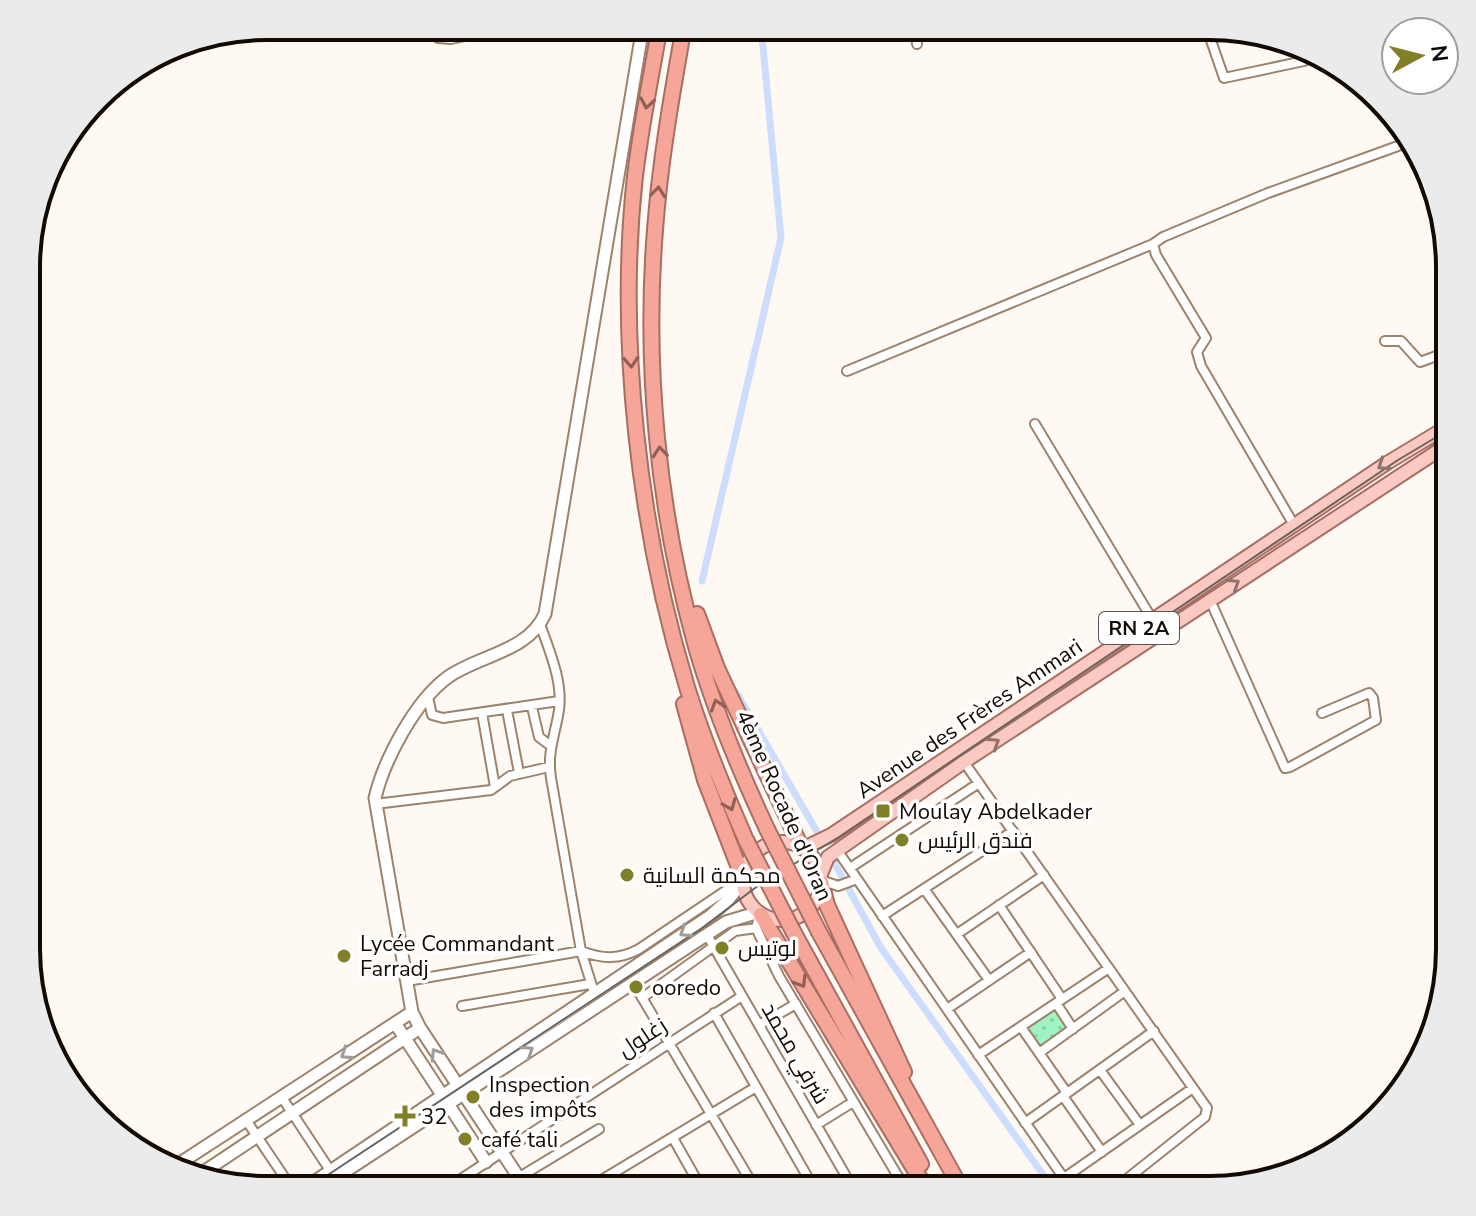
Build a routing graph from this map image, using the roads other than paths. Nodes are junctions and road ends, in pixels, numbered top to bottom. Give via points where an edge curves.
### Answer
1 (641, 40) edge
2 (658, 40) edge
3 (682, 40) edge
4 (916, 40) edge
5 (1214, 40) edge
6 (917, 44) dead end
7 (1304, 61) edge
8 (1400, 145) edge
9 (1153, 244) junction
10 (1385, 341) dead end
11 (1436, 356) edge
12 (847, 371) dead end
13 (1035, 424) dead end
14 (1436, 433) edge
15 (1436, 452) edge
16 (667, 509) junction
17 (1294, 525) junction
18 (656, 563) junction
19 (1210, 600) junction
20 (1152, 619) junction
21 (540, 624) junction
22 (428, 697) junction
23 (559, 701) junction
24 (532, 707) junction
25 (507, 710) junction
26 (415, 713) junction
27 (482, 713) junction
28 (1322, 713) dead end
29 (432, 715) junction
30 (551, 746) junction
31 (964, 762) junction
32 (549, 767) junction
33 (519, 773) junction
34 (979, 783) junction
35 (495, 787) junction
36 (375, 804) junction
37 (1013, 831) junction
38 (807, 846) junction
39 (832, 853) junction
40 (850, 868) junction
41 (1044, 875) junction
42 (821, 879) junction
43 (743, 880) junction
44 (850, 882) junction
45 (925, 890) junction
46 (999, 905) junction
47 (882, 916) junction
48 (759, 917) junction
49 (957, 934) junction
50 (710, 940) junction
51 (628, 943) dead end
52 (581, 951) junction
53 (1031, 952) junction
54 (632, 953) junction
55 (1109, 968) junction
56 (989, 980) junction
57 (407, 981) junction
58 (634, 984) junction
59 (592, 988) junction
60 (1125, 991) junction
61 (742, 996) junction
62 (642, 998) junction
63 (1059, 1001) junction
64 (796, 1004) junction
65 (462, 1006) dead end
66 (947, 1009) junction
67 (412, 1012) junction
68 (714, 1013) junction
69 (395, 1023) junction
70 (759, 1025) junction
71 (1021, 1027) junction
72 (420, 1028) junction
73 (1073, 1029) junction
74 (1154, 1031) junction
75 (404, 1038) junction
76 (667, 1042) junction
77 (1039, 1053) junction
78 (978, 1055) junction
79 (1100, 1070) junction
80 (756, 1087) junction
81 (1193, 1088) junction
82 (460, 1089) junction
83 (1065, 1095) junction
84 (281, 1096) junction
85 (444, 1100) junction
86 (853, 1102) junction
87 (293, 1113) junction
88 (711, 1115) junction
89 (246, 1120) junction
90 (1025, 1123) junction
91 (816, 1125) junction
92 (1140, 1125) junction
93 (599, 1129) dead end
94 (257, 1135) junction
95 (673, 1138) junction
96 (938, 1149) junction
97 (502, 1151) junction
98 (1102, 1152) junction
99 (184, 1160) edge
100 (486, 1162) junction
101 (209, 1168) edge
102 (333, 1174) junction
103 (284, 1176) edge
104 (329, 1176) edge
105 (465, 1176) edge
106 (518, 1176) joint
107 (610, 1176) edge
108 (694, 1176) edge
109 (748, 1176) edge
110 (808, 1176) edge
111 (846, 1176) edge
112 (898, 1176) edge
113 (918, 1176) edge
114 (927, 1176) edge
115 (954, 1176) edge
116 (1063, 1176) edge
117 (1067, 1176) edge
118 (1130, 1176) edge

1 - 21 main road
2 -> 18 highway, 4ème Rocade d'Oran via 635,176 630,297 633,392
16 -> 3 highway, 4ème Rocade d'Oran via 653,392 652,291 659,182
4 - 6 street
5 - 7 street via 1224,78
8 - 9 street via 1268,193
9 - 12 street
9 - 17 street via 1206,338 1197,352 1201,366
10 - 11 street via 1401,341 1420,362
13 - 20 street
14 -> 17 main road, Avenue des Frères Ammari / RN 2A
19 -> 15 main road, Avenue des Frères Ammari / RN 2A
16 - 38 highway via 711,654
96 -> 16 highway, 4ème Rocade d'Oran, bridge via 819,932 726,734 696,645
17 - 20 main road, Avenue des Frères Ammari / RN 2A
18 - 43 highway via 691,730
18 -> 114 highway, 4ème Rocade d'Oran, bridge via 688,691 746,840
19 - 28 street via 1285,768 1376,720 1369,693
31 -> 19 main road, Avenue des Frères Ammari / RN 2A
20 - 38 main road, Avenue des Frères Ammari / RN 2A via 831,835
21 - 22 main road via 522,642 447,678
21 - 23 street
22 - 26 main road
22 - 29 street
23 - 24 street
23 - 30 street
24 - 25 street
24 - 30 street via 539,737
25 - 27 street
25 - 33 street
26 - 29 street
26 - 36 main road via 379,780
27 - 29 street
27 - 35 street
30 - 32 street
31 - 34 street
31 - 39 main road, Avenue des Frères Ammari / RN 2A
32 - 33 street
32 - 52 street
33 - 35 street
34 - 37 street
34 - 40 street
35 - 36 street
36 - 57 main road
37 - 41 street
37 - 45 street
38 - 42 main road
38 - 43 main road via 769,844 751,858
39 - 40 street
39 - 42 main road
40 - 44 street
41 - 46 street
41 - 55 street
42 - 44 street
42 - 48 main road via 817,900 805,913 788,920
42 - 96 highway via 827,905
43 - 48 main road
43 - 54 street
43 -> 59 main road via 710,916
44 - 47 street
45 - 47 street
45 - 49 street
46 - 49 street
46 - 53 street
47 - 66 street
48 - 50 main road via 732,919
48 - 64 street
48 -> 113 highway
49 - 56 street
50 - 58 main road
50 - 61 street, شرفي محمد
50 - 62 street
51 - 54 street
52 - 54 street via 614,958
52 - 57 street
52 - 59 street
53 - 56 street
53 - 63 street
55 - 60 street
55 - 63 street
56 - 66 street
57 - 67 main road
58 - 62 street
82 -> 58 main road
59 - 65 street
59 - 82 main road
60 - 73 street
60 - 74 street
61 - 68 street, زغلول
61 - 70 street, شرفي محمد
62 - 76 street
63 - 71 street
63 - 73 street
64 - 70 street
64 - 86 street
66 - 78 street
67 - 69 main road
67 - 72 main road
68 - 76 street, زغلول
68 - 80 street
69 - 75 main road
69 -> 84 main road
70 - 91 street, شرفي محمد
71 - 77 street
71 - 78 street
72 - 75 main road
82 -> 72 main road
73 - 77 street
74 - 79 street
74 - 81 street
75 - 85 main road
75 - 87 main road
76 - 88 street
76 - 97 street, زغلول
77 - 83 street
78 - 90 street
79 - 83 street
79 - 92 street
80 - 88 street
80 - 110 street
81 - 92 street
81 - 118 street via 1206,1115
82 - 85 main road
82 - 97 main road
83 - 90 street
83 - 98 street
84 - 87 street
84 - 89 main road
85 - 100 main road
85 - 102 main road
86 - 91 street
86 - 112 street
87 - 94 main road
87 - 102 street
88 - 95 street
88 - 109 street
89 - 94 street
89 - 99 main road
90 - 116 street
91 - 111 street, شرفي محمد
92 - 98 street
93 - 106 street
94 - 101 main road
94 - 103 street
95 - 107 street
95 - 108 street
96 - 115 highway, 4ème Rocade d'Oran
97 - 100 street, زغلول
97 - 106 main road
98 - 117 street
100 - 105 street, زغلول
102 - 104 main road

